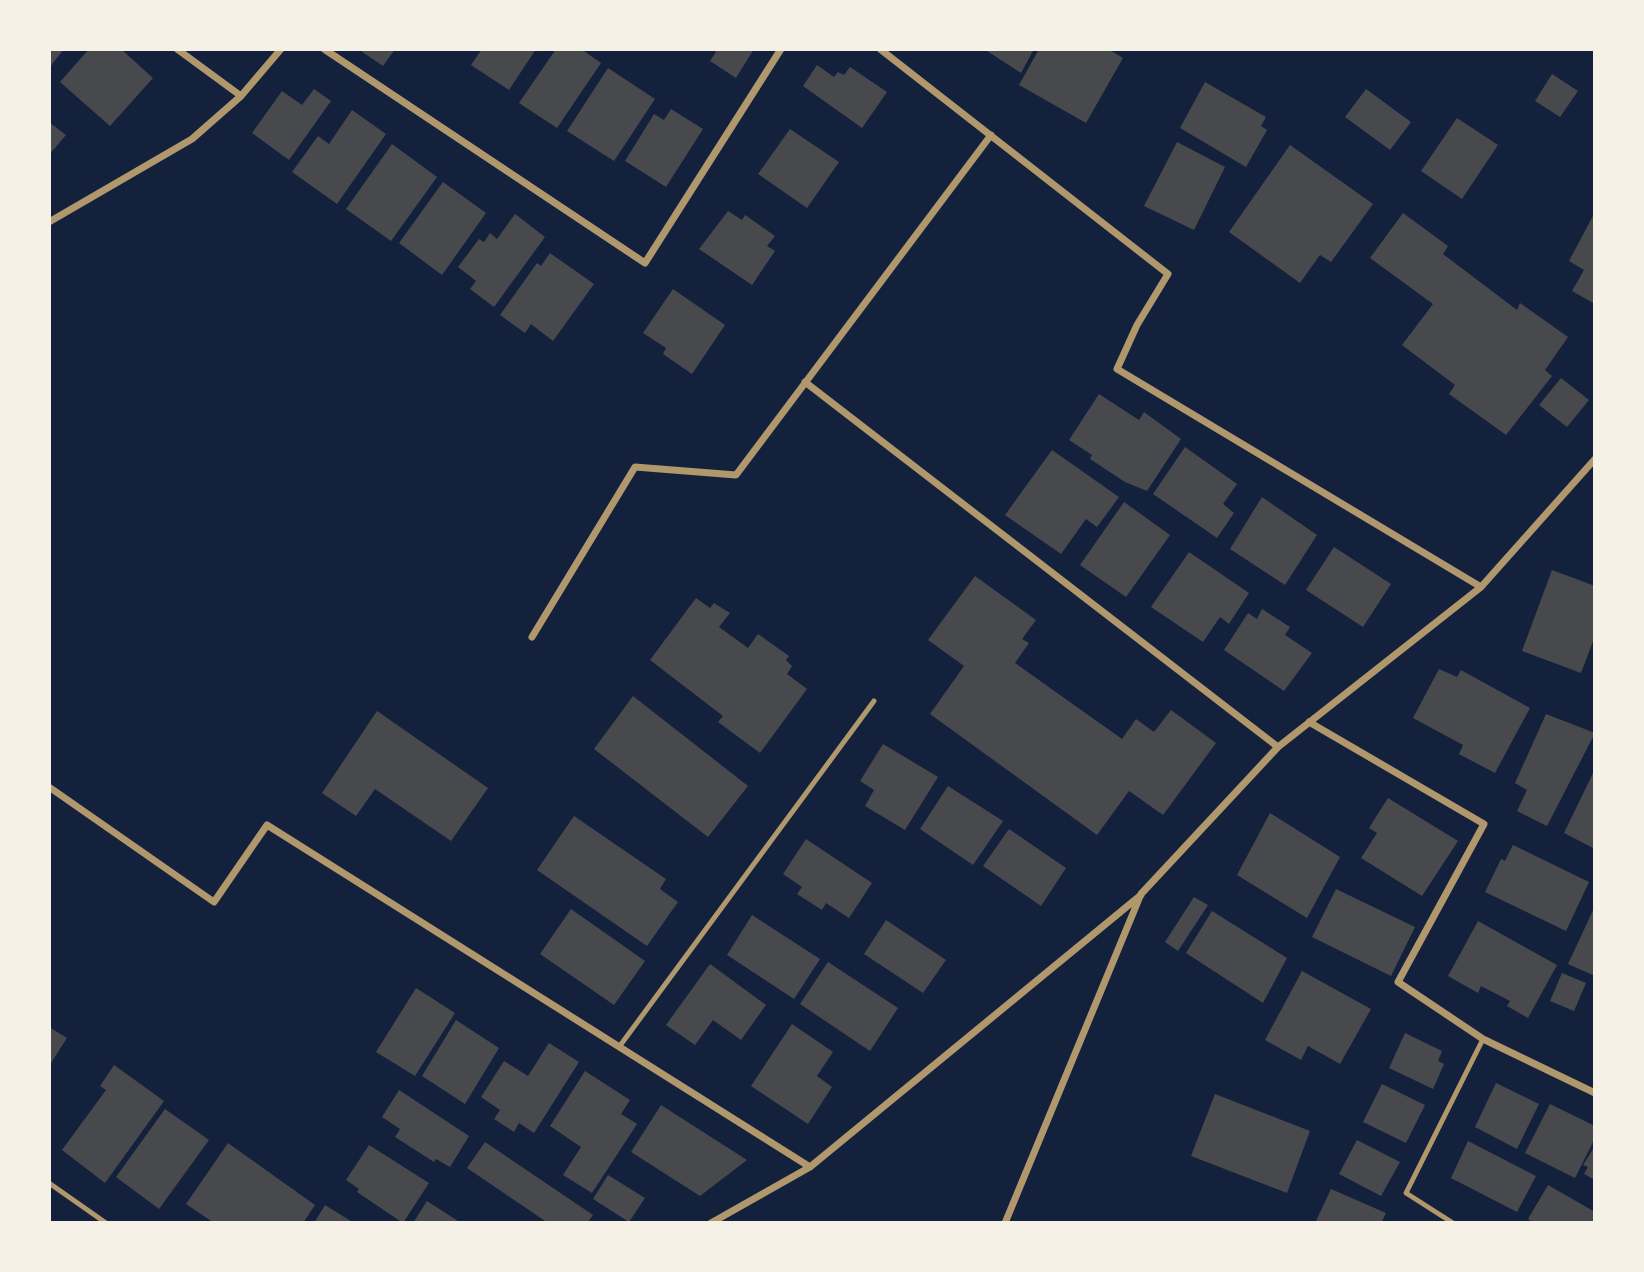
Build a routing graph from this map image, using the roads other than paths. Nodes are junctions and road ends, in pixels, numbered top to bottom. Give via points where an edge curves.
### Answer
1 (177, 49) edge
2 (281, 49) edge
3 (324, 49) edge
4 (781, 49) edge
5 (880, 49) edge
6 (241, 96) junction
7 (990, 135) junction
8 (49, 221) edge
9 (805, 382) junction
10 (1595, 459) edge
11 (1481, 587) junction
12 (531, 637) dead end
13 (874, 701) dead end
14 (1309, 722) junction
15 (1278, 747) junction
16 (49, 787) edge
17 (1141, 894) junction
18 (1483, 1039) junction
19 (619, 1047) junction
20 (1595, 1093) edge
21 (810, 1167) junction
22 (49, 1183) edge
23 (106, 1223) edge
24 (711, 1223) edge
25 (1005, 1223) edge
26 (1453, 1223) edge

1 - 6 street
2 - 6 street
3 - 4 street via 645,262
5 - 7 street
6 - 8 street via 192,139
7 - 9 street
7 - 11 street via 1168,274 1117,369
9 - 12 street via 736,475 635,467
9 - 15 street
10 - 11 street
11 - 14 street
13 - 19 lane
14 - 15 street
14 - 18 street via 1484,824 1398,982
15 - 17 street
16 - 19 street via 214,902 267,825
17 - 21 street
17 - 25 street
18 - 20 street
18 - 26 lane via 1406,1193
19 - 21 street
21 - 24 street
22 - 23 lane

